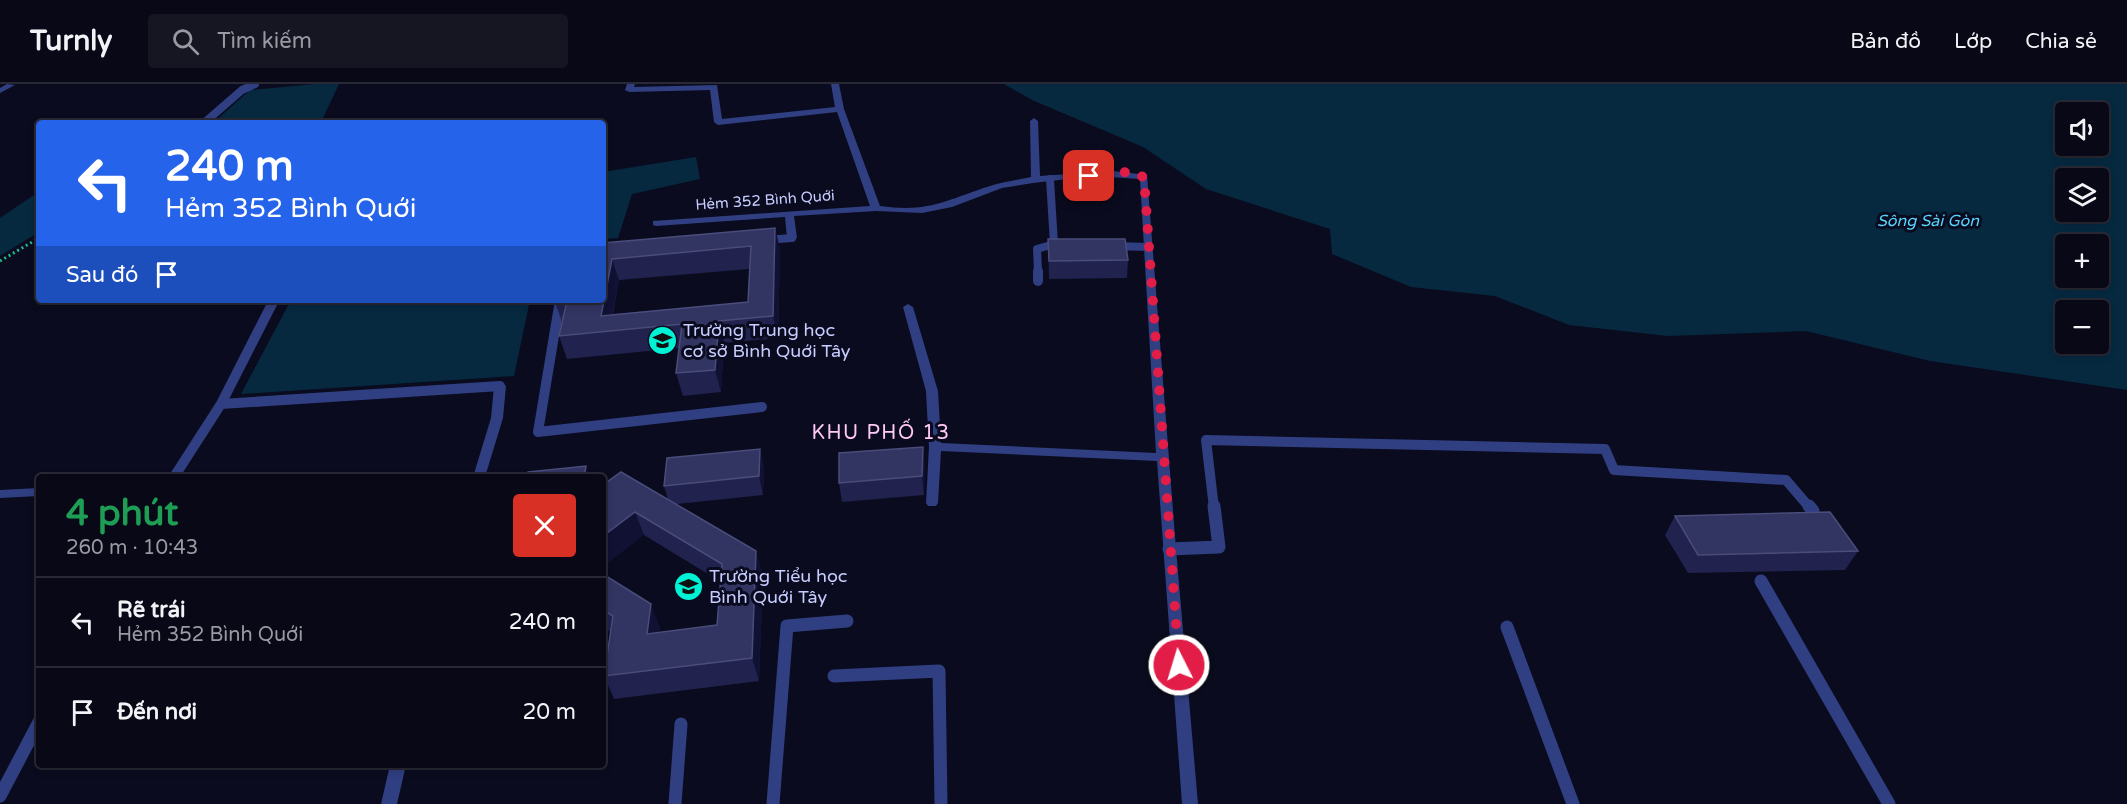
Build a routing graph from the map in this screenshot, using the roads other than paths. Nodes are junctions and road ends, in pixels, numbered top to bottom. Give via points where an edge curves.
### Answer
1 (255, 84) edge
2 (631, 84) edge
3 (836, 84) edge
4 (11, 85) edge
5 (0, 91) edge
6 (840, 108) junction
7 (207, 120) edge
8 (1034, 121) dead end
9 (1050, 179) junction
10 (1036, 181) junction
11 (876, 208) junction
12 (789, 213) junction
13 (656, 223) dead end
14 (792, 238) joint
15 (756, 240) edge
16 (1054, 244) junction
17 (1066, 245) edge
18 (1101, 246) edge
19 (1149, 247) junction
20 (1038, 281) dead end
21 (272, 303) edge
22 (560, 303) edge
23 (908, 308) dead end
24 (500, 386) joint
25 (221, 404) junction
26 (762, 407) dead end
27 (935, 447) junction
28 (1163, 457) junction
29 (176, 474) edge
30 (480, 474) edge
31 (36, 492) edge
32 (0, 494) edge
33 (932, 503) dead end
34 (1814, 511) edge
35 (1169, 549) junction
36 (1761, 582) dead end
37 (847, 621) dead end
38 (1508, 627) dead end
39 (834, 676) dead end
40 (681, 724) dead end
41 (36, 729) edge
42 (397, 768) edge
43 (0, 796) edge
44 (389, 804) edge
45 (675, 804) edge
46 (773, 804) edge
47 (941, 804) edge
48 (1191, 804) edge
49 (1573, 804) edge
50 (1889, 804) edge

1 - 7 lane via 242,90
2 - 6 street via 629,90 714,87 718,122
3 - 6 street
4 - 5 street
6 - 11 street
8 - 10 street
9 - 10 street, Hẻm 352 Bình Quới
9 - 16 lane
9 - 19 street, Hẻm 352 Bình Quới via 1128,172 1144,177
10 - 11 street, Hẻm 352 Bình Quới via 1001,186 946,207 902,212
11 - 12 street, Hẻm 352 Bình Quới
12 - 13 street, Hẻm 352 Bình Quới
12 - 14 street
14 - 15 lane
16 - 17 lane
16 - 20 lane via 1037,249
18 - 19 lane
19 - 28 street, Hẻm 352 Bình Quới
21 - 25 lane
22 - 26 lane via 538,432
23 - 27 street via 932,391
24 - 25 lane
24 - 30 street via 497,418
25 - 29 lane
27 - 28 street
27 - 33 street
28 - 35 street, Hẻm 352 Bình Quới
31 - 32 street
34 - 35 lane via 1786,480 1614,470 1605,448 1206,440 1219,547
35 - 48 street, Hẻm 352 Bình Quới
36 - 50 lane
37 - 46 lane via 787,626
38 - 49 lane
39 - 47 lane via 939,671
40 - 45 lane
41 - 43 lane
42 - 44 street

